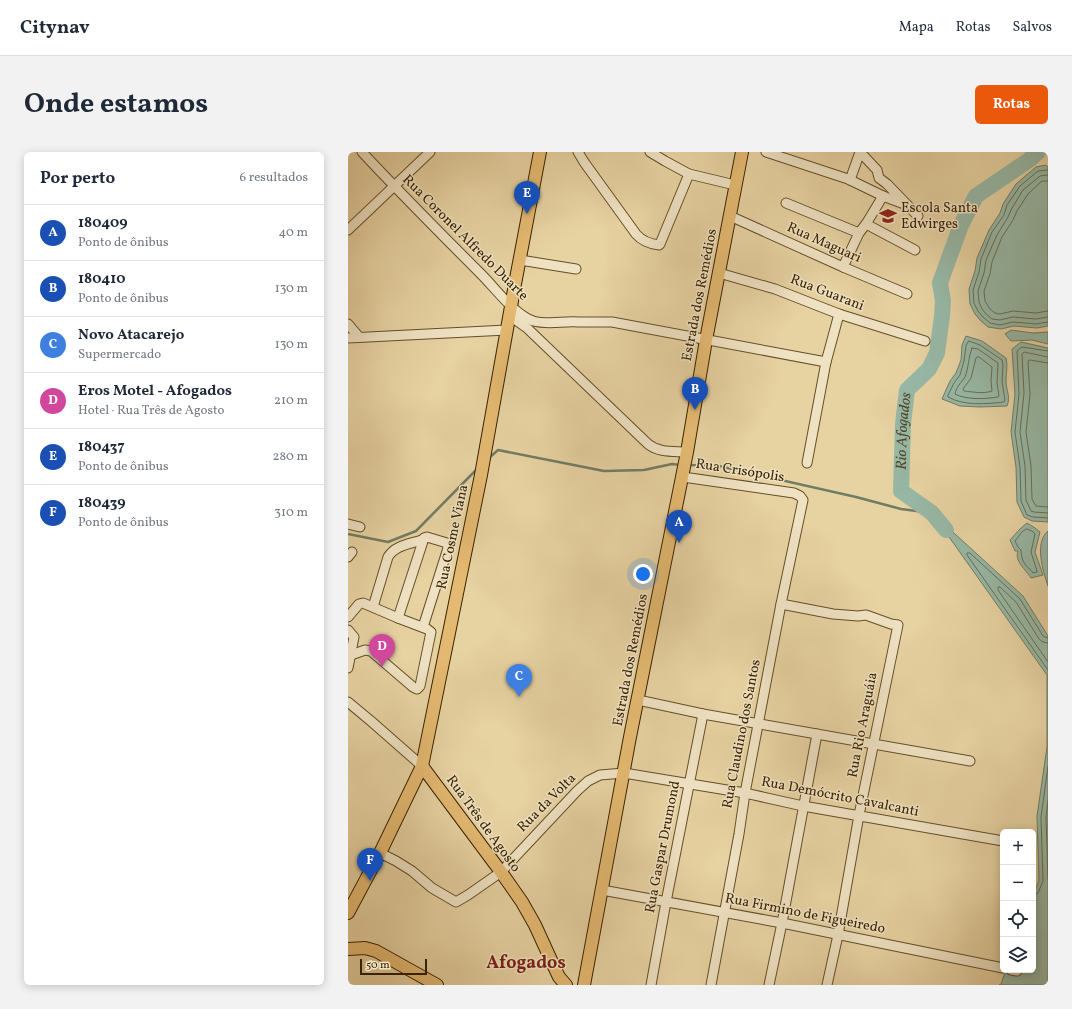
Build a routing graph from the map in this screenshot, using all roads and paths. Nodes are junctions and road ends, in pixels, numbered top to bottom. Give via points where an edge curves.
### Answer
1 (362, 152) edge
2 (430, 152) edge
3 (540, 152) edge
4 (578, 152) edge
5 (650, 152) edge
6 (742, 152) edge
7 (766, 152) edge
8 (860, 152) edge
9 (689, 174) junction
10 (850, 180) junction
11 (735, 185) junction
12 (394, 186) junction
13 (883, 196) junction
14 (786, 202) dead end
15 (907, 205) junction
16 (730, 216) junction
17 (918, 216) dead end
18 (866, 224) junction
19 (348, 230) edge
20 (859, 233) junction
21 (915, 250) dead end
22 (520, 260) junction
23 (844, 267) junction
24 (576, 269) dead end
25 (719, 273) junction
26 (906, 294) dead end
27 (510, 312) junction
28 (838, 314) junction
29 (348, 324) edge
30 (507, 330) junction
31 (359, 337) junction
32 (348, 338) edge
33 (706, 340) junction
34 (925, 341) dead end
35 (826, 362) junction
36 (687, 456) junction
37 (807, 463) dead end
38 (683, 476) junction
39 (794, 493) joint
40 (348, 524) edge
41 (360, 527) dead end
42 (422, 540) junction
43 (781, 604) junction
44 (374, 607) junction
45 (348, 617) edge
46 (398, 618) junction
47 (423, 627) junction
48 (348, 630) edge
49 (351, 655) junction
50 (348, 668) edge
51 (638, 700) junction
52 (348, 702) edge
53 (703, 714) junction
54 (758, 724) junction
55 (817, 734) junction
56 (873, 745) junction
57 (970, 761) dead end
58 (422, 766) junction
59 (624, 773) junction
60 (689, 784) junction
61 (744, 793) junction
62 (803, 806) junction
63 (859, 815) junction
64 (1000, 840) edge
65 (380, 854) junction
66 (500, 872) junction
67 (602, 890) junction
68 (666, 902) junction
69 (348, 913) edge
70 (724, 913) junction
71 (782, 923) junction
72 (838, 935) junction
73 (348, 949) edge
74 (1000, 967) edge
75 (437, 985) edge
76 (566, 985) edge
77 (584, 985) edge
78 (651, 985) edge
79 (711, 985) edge
80 (770, 985) edge
81 (827, 985) edge

1 - 12 street, Rua Coronel Alfredo Duarte
2 - 12 street
3 - 22 main road, Rua Cosme Viana
4 - 9 street via 640,238 656,246 660,244
5 - 9 street
6 - 11 main road, Estrada dos Remédios
7 - 10 street
8 - 10 street
8 - 15 street via 877,170 879,178
9 - 11 street
10 - 13 street
11 - 16 main road, Estrada dos Remédios
12 - 19 street
12 - 27 street, Rua Coronel Alfredo Duarte via 495,288
13 - 15 street
13 - 18 street
14 - 20 street
15 - 17 street
16 - 23 street, Rua Maguari
16 - 25 main road, Estrada dos Remédios
18 - 20 street
18 - 21 street
20 - 23 street
22 - 24 street
22 - 27 main road, Rua Cosme Viana
23 - 26 street, Rua Maguari
25 - 28 street, Rua Guarani via 775,289
25 - 33 main road, Estrada dos Remédios
27 - 30 main road, Rua Cosme Viana
27 - 33 street, Rua Coronel Alfredo Duarte via 534,321 612,322
27 - 36 street via 648,444 658,450
28 - 34 street, Rua Guarani
28 - 35 street
29 - 31 street
30 - 31 street
30 - 58 main road, Rua Cosme Viana via 485,455
31 - 32 street
33 - 35 street
33 - 36 main road, Estrada dos Remédios
35 - 37 street
36 - 38 main road, Estrada dos Remédios
38 - 39 street, Rua Crisópolis
38 - 51 main road, Estrada dos Remédios
39 - 43 street, Rua Claudino dos Santos via 803,500
40 - 41 street
42 - 44 street via 391,552
42 - 46 street
42 - 47 street via 427,537 447,543 448,548
43 - 54 street, Rua Claudino dos Santos
43 - 56 street, Rua Rio Araguáia via 834,614 866,615 898,625
44 - 45 street via 361,603
44 - 46 street
46 - 47 street
47 - 49 street via 431,632 420,686 417,689 371,652 365,650
48 - 49 street via 354,637
49 - 50 street
51 - 53 street
51 - 59 main road, Estrada dos Remédios
52 - 58 street, Rua Três de Agosto
53 - 54 street
53 - 60 street, Rua Gaspar Drumond
54 - 55 street
54 - 61 street, Rua Claudino dos Santos
55 - 56 street
55 - 62 street
56 - 57 street
56 - 63 street, Rua Rio Araguáia
58 - 65 main road, Rua Cosme Viana
58 - 66 main road, Rua Três de Agosto
59 - 60 street, Rua Demócrito Cavalcanti
59 - 66 street, Rua da Volta via 600,775 588,781
59 - 67 main road, Estrada dos Remédios
60 - 61 street, Rua Demócrito Cavalcanti
60 - 68 street, Rua Gaspar Drumond
61 - 62 street, Rua Demócrito Cavalcanti
61 - 70 street, Rua Claudino dos Santos
62 - 63 street, Rua Demócrito Cavalcanti
62 - 71 street
63 - 64 street, Rua Demócrito Cavalcanti
63 - 72 street, Rua Rio Araguáia
65 - 66 street, Rua da Volta via 401,864 432,888 456,902
65 - 69 main road, Rua Cosme Viana
66 - 76 main road, Rua Três de Agosto via 532,919 556,971
67 - 68 street, Rua Firmino de Figueiredo
67 - 77 main road, Estrada dos Remédios
68 - 70 street, Rua Firmino de Figueiredo
68 - 78 street, Rua Gaspar Drumond
70 - 71 street, Rua Firmino de Figueiredo
70 - 79 street, Rua Claudino dos Santos
71 - 72 street, Rua Firmino de Figueiredo
71 - 80 street
72 - 74 street, Rua Firmino de Figueiredo
72 - 81 street, Rua Rio Araguáia
73 - 75 main road via 365,948 376,951

